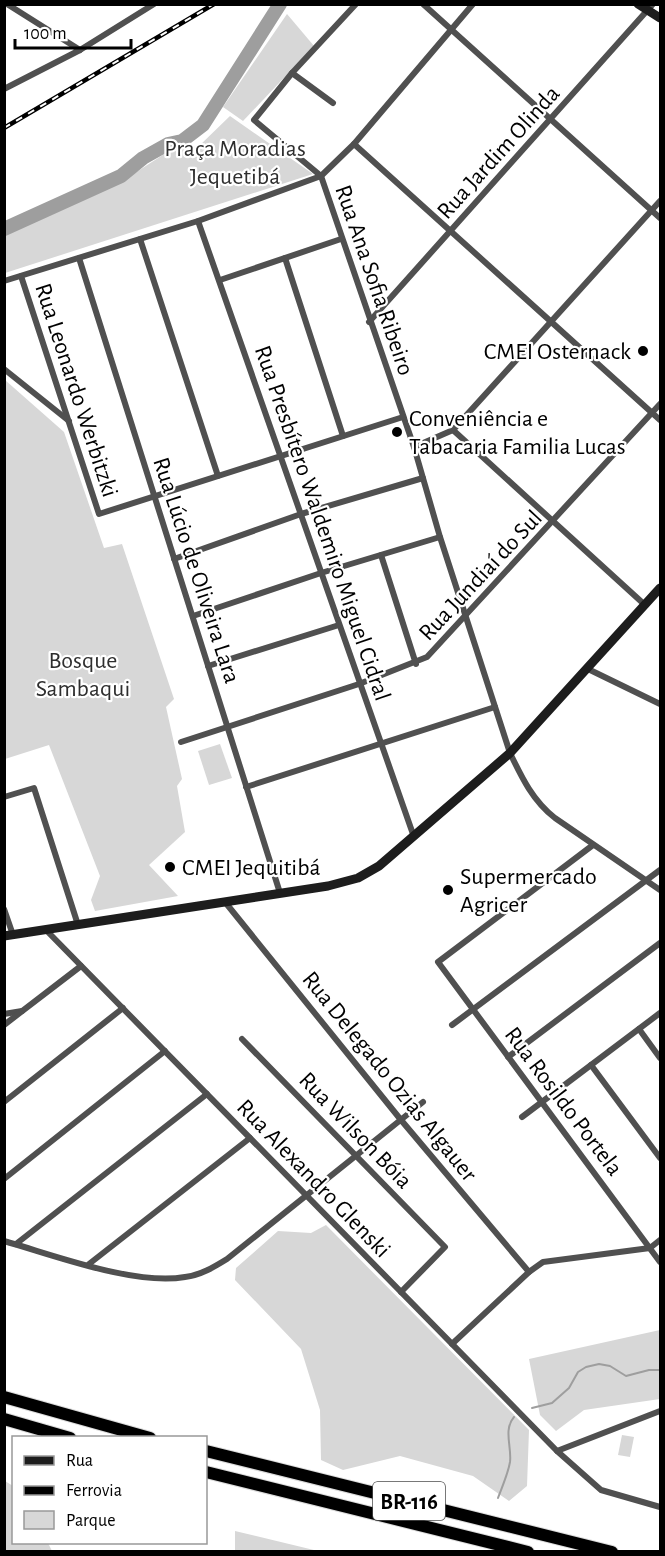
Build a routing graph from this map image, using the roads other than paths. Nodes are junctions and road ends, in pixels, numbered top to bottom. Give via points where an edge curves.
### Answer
1 (7, 4) edge
2 (356, 4) edge
3 (423, 4) edge
4 (473, 4) edge
5 (638, 4) edge
6 (150, 5) edge
7 (650, 7) edge
8 (660, 18) edge
9 (450, 30) junction
10 (80, 50) junction
11 (292, 73) junction
12 (4, 89) edge
13 (333, 103) dead end
14 (550, 121) junction
15 (354, 144) junction
16 (321, 176) junction
17 (660, 201) edge
18 (652, 210) junction
19 (660, 218) edge
20 (198, 221) junction
21 (451, 231) junction
22 (140, 239) junction
23 (341, 239) junction
24 (79, 258) junction
25 (285, 258) junction
26 (21, 276) junction
27 (220, 280) junction
28 (4, 281) edge
29 (552, 321) junction
30 (369, 322) junction
31 (4, 369) edge
32 (660, 404) edge
33 (653, 413) junction
34 (403, 417) junction
35 (660, 420) edge
36 (70, 421) junction
37 (453, 430) junction
38 (343, 436) junction
39 (414, 447) junction
40 (281, 456) junction
41 (218, 476) junction
42 (423, 478) junction
43 (155, 498) junction
44 (301, 514) junction
45 (556, 521) junction
46 (440, 537) junction
47 (381, 555) junction
48 (174, 559) junction
49 (321, 573) junction
50 (660, 588) edge
51 (645, 605) junction
52 (465, 614) junction
53 (193, 616) junction
54 (339, 625) junction
55 (416, 664) junction
56 (208, 666) junction
57 (588, 669) junction
58 (359, 684) junction
59 (660, 704) edge
60 (495, 707) junction
61 (227, 727) junction
62 (181, 742) dead end
63 (381, 746) junction
64 (510, 753) junction
65 (246, 787) junction
66 (4, 797) edge
67 (414, 837) junction
68 (593, 845) junction
69 (660, 870) edge
70 (646, 880) junction
71 (660, 890) edge
72 (280, 893) junction
73 (225, 902) junction
74 (4, 909) edge
75 (78, 925) junction
76 (46, 930) junction
77 (9, 936) edge
78 (660, 943) edge
79 (81, 966) junction
80 (123, 1008) junction
81 (473, 1010) junction
82 (22, 1011) junction
83 (660, 1013) edge
84 (4, 1014) edge
85 (4, 1025) edge
86 (452, 1025) dead end
87 (639, 1029) junction
88 (242, 1039) dead end
89 (165, 1051) junction
90 (508, 1057) junction
91 (660, 1058) edge
92 (591, 1065) junction
93 (207, 1094) junction
94 (4, 1102) edge
95 (423, 1102) dead end
96 (542, 1102) junction
97 (522, 1117) dead end
98 (401, 1120) junction
99 (250, 1138) junction
100 (356, 1156) junction
101 (660, 1158) edge
102 (4, 1179) edge
103 (306, 1195) junction
104 (660, 1240) edge
105 (4, 1241) edge
106 (16, 1245) junction
107 (650, 1248) junction
108 (660, 1262) edge
109 (89, 1264) junction
110 (529, 1272) junction
111 (401, 1292) junction
112 (452, 1344) junction
113 (4, 1397) edge
114 (660, 1411) edge
115 (4, 1419) edge
116 (66, 1436) edge
117 (146, 1436) edge
118 (557, 1450) junction
119 (207, 1451) edge
120 (207, 1472) edge
121 (660, 1507) edge
122 (437, 1529) junction
123 (492, 1551) edge
124 (528, 1551) edge
125 (612, 1551) edge

1 - 10 street
2 - 11 street
3 - 9 street
4 - 9 street
5 - 7 main road
6 - 10 street
7 - 8 main road
7 - 14 street, Rua Jardim Olinda
9 - 14 street
9 - 15 street
10 - 12 street
11 - 13 street
11 - 16 street, Rua Ana Sofia Ribeiro via 254,120
14 - 18 street
14 - 21 street, Rua Jardim Olinda
15 - 16 street
15 - 21 street
16 - 20 street
16 - 23 street, Rua Ana Sofia Ribeiro
17 - 18 street
18 - 19 street
18 - 29 street
20 - 22 street
20 - 27 street, Rua Presbítero Waldemiro Miguel Cidral
21 - 29 street
21 - 30 street, Rua Jardim Olinda
22 - 24 street
22 - 41 street
23 - 25 street
23 - 30 street, Rua Ana Sofia Ribeiro
24 - 26 street
24 - 43 street, Rua Lúcio de Oliveira Lara
25 - 27 street
25 - 38 street
26 - 28 street
26 - 36 street, Rua Leonardo Werbitzki
27 - 40 street, Rua Presbítero Waldemiro Miguel Cidral
29 - 33 street
29 - 37 street
30 - 34 street, Rua Ana Sofia Ribeiro
31 - 36 street
32 - 33 street, Rua Jundiaí do Sul
33 - 35 street
33 - 45 street, Rua Jundiaí do Sul
34 - 38 street
34 - 39 street, Rua Ana Sofia Ribeiro
36 - 43 street, Rua Leonardo Werbitzki via 99,514
37 - 39 street
37 - 45 street
38 - 40 street
39 - 42 street, Rua Ana Sofia Ribeiro
40 - 41 street
40 - 44 street, Rua Presbítero Waldemiro Miguel Cidral
41 - 43 street
42 - 44 street
42 - 46 street, Rua Ana Sofia Ribeiro
43 - 48 street, Rua Lúcio de Oliveira Lara
44 - 48 street
44 - 49 street, Rua Presbítero Waldemiro Miguel Cidral
45 - 51 street
45 - 52 street, Rua Jundiaí do Sul
46 - 47 street
46 - 52 street, Rua Ana Sofia Ribeiro
47 - 49 street
47 - 55 street
48 - 53 street, Rua Lúcio de Oliveira Lara
49 - 53 street
49 - 54 street, Rua Presbítero Waldemiro Miguel Cidral
50 - 51 main road
51 - 57 main road
52 - 55 street, Rua Jundiaí do Sul
52 - 60 street, Rua Ana Sofia Ribeiro
53 - 56 street, Rua Lúcio de Oliveira Lara
54 - 56 street
54 - 58 street, Rua Presbítero Waldemiro Miguel Cidral
55 - 58 street, Rua Jundiaí do Sul
56 - 61 street, Rua Lúcio de Oliveira Lara
57 - 59 street
57 - 64 main road
58 - 61 street, Rua Jundiaí do Sul
58 - 63 street, Rua Presbítero Waldemiro Miguel Cidral
60 - 63 street
60 - 64 street, Rua Ana Sofia Ribeiro
61 - 62 street, Rua Jundiaí do Sul
61 - 65 street, Rua Lúcio de Oliveira Lara
63 - 65 street
63 - 67 street, Rua Presbítero Waldemiro Miguel Cidral
64 - 67 main road
64 - 68 street, Rua Ana Sofia Ribeiro via 541,806
65 - 72 street, Rua Lúcio de Oliveira Lara
66 - 75 street via 34,788
67 - 72 main road via 358,878
68 - 70 street, Rua Ana Sofia Ribeiro
68 - 81 street, Rua Rosildo Portela via 438,962
69 - 70 street
70 - 71 street, Rua Ana Sofia Ribeiro
70 - 81 street
72 - 73 main road
73 - 75 main road
73 - 98 street, Rua Delegado Ozias Algauer
74 - 77 street
75 - 76 main road
76 - 77 main road
76 - 79 street, Rua Alexandro Glenski
78 - 90 street
79 - 80 street, Rua Alexandro Glenski
79 - 82 street
80 - 89 street, Rua Alexandro Glenski
80 - 94 street
81 - 86 street
81 - 90 street, Rua Rosildo Portela
82 - 84 street
82 - 85 street
83 - 87 street
87 - 91 street
87 - 92 street
88 - 100 street, Rua Wilson Bóia
89 - 93 street, Rua Alexandro Glenski
89 - 102 street
90 - 96 street, Rua Rosildo Portela
92 - 96 street
92 - 101 street
93 - 99 street, Rua Alexandro Glenski
93 - 106 street
95 - 98 street
96 - 97 street
96 - 107 street, Rua Rosildo Portela
98 - 100 street
98 - 110 street, Rua Delegado Ozias Algauer
99 - 103 street, Rua Alexandro Glenski
99 - 109 street
100 - 103 street
100 - 111 street, Rua Wilson Bóia via 445,1247
103 - 109 street via 227,1258 196,1275 148,1278
103 - 111 street, Rua Alexandro Glenski
104 - 107 street
105 - 106 street
106 - 109 street
107 - 108 street, Rua Rosildo Portela
107 - 110 street via 552,1260
110 - 112 street
111 - 112 street, Rua Alexandro Glenski
112 - 118 street, Rua Alexandro Glenski
113 - 117 highway
114 - 118 street
115 - 116 highway
118 - 121 street, Rua Alexandro Glenski via 601,1490
119 - 125 highway, BR-116
120 - 122 highway, BR-116
122 - 123 highway
122 - 124 highway, BR-116

